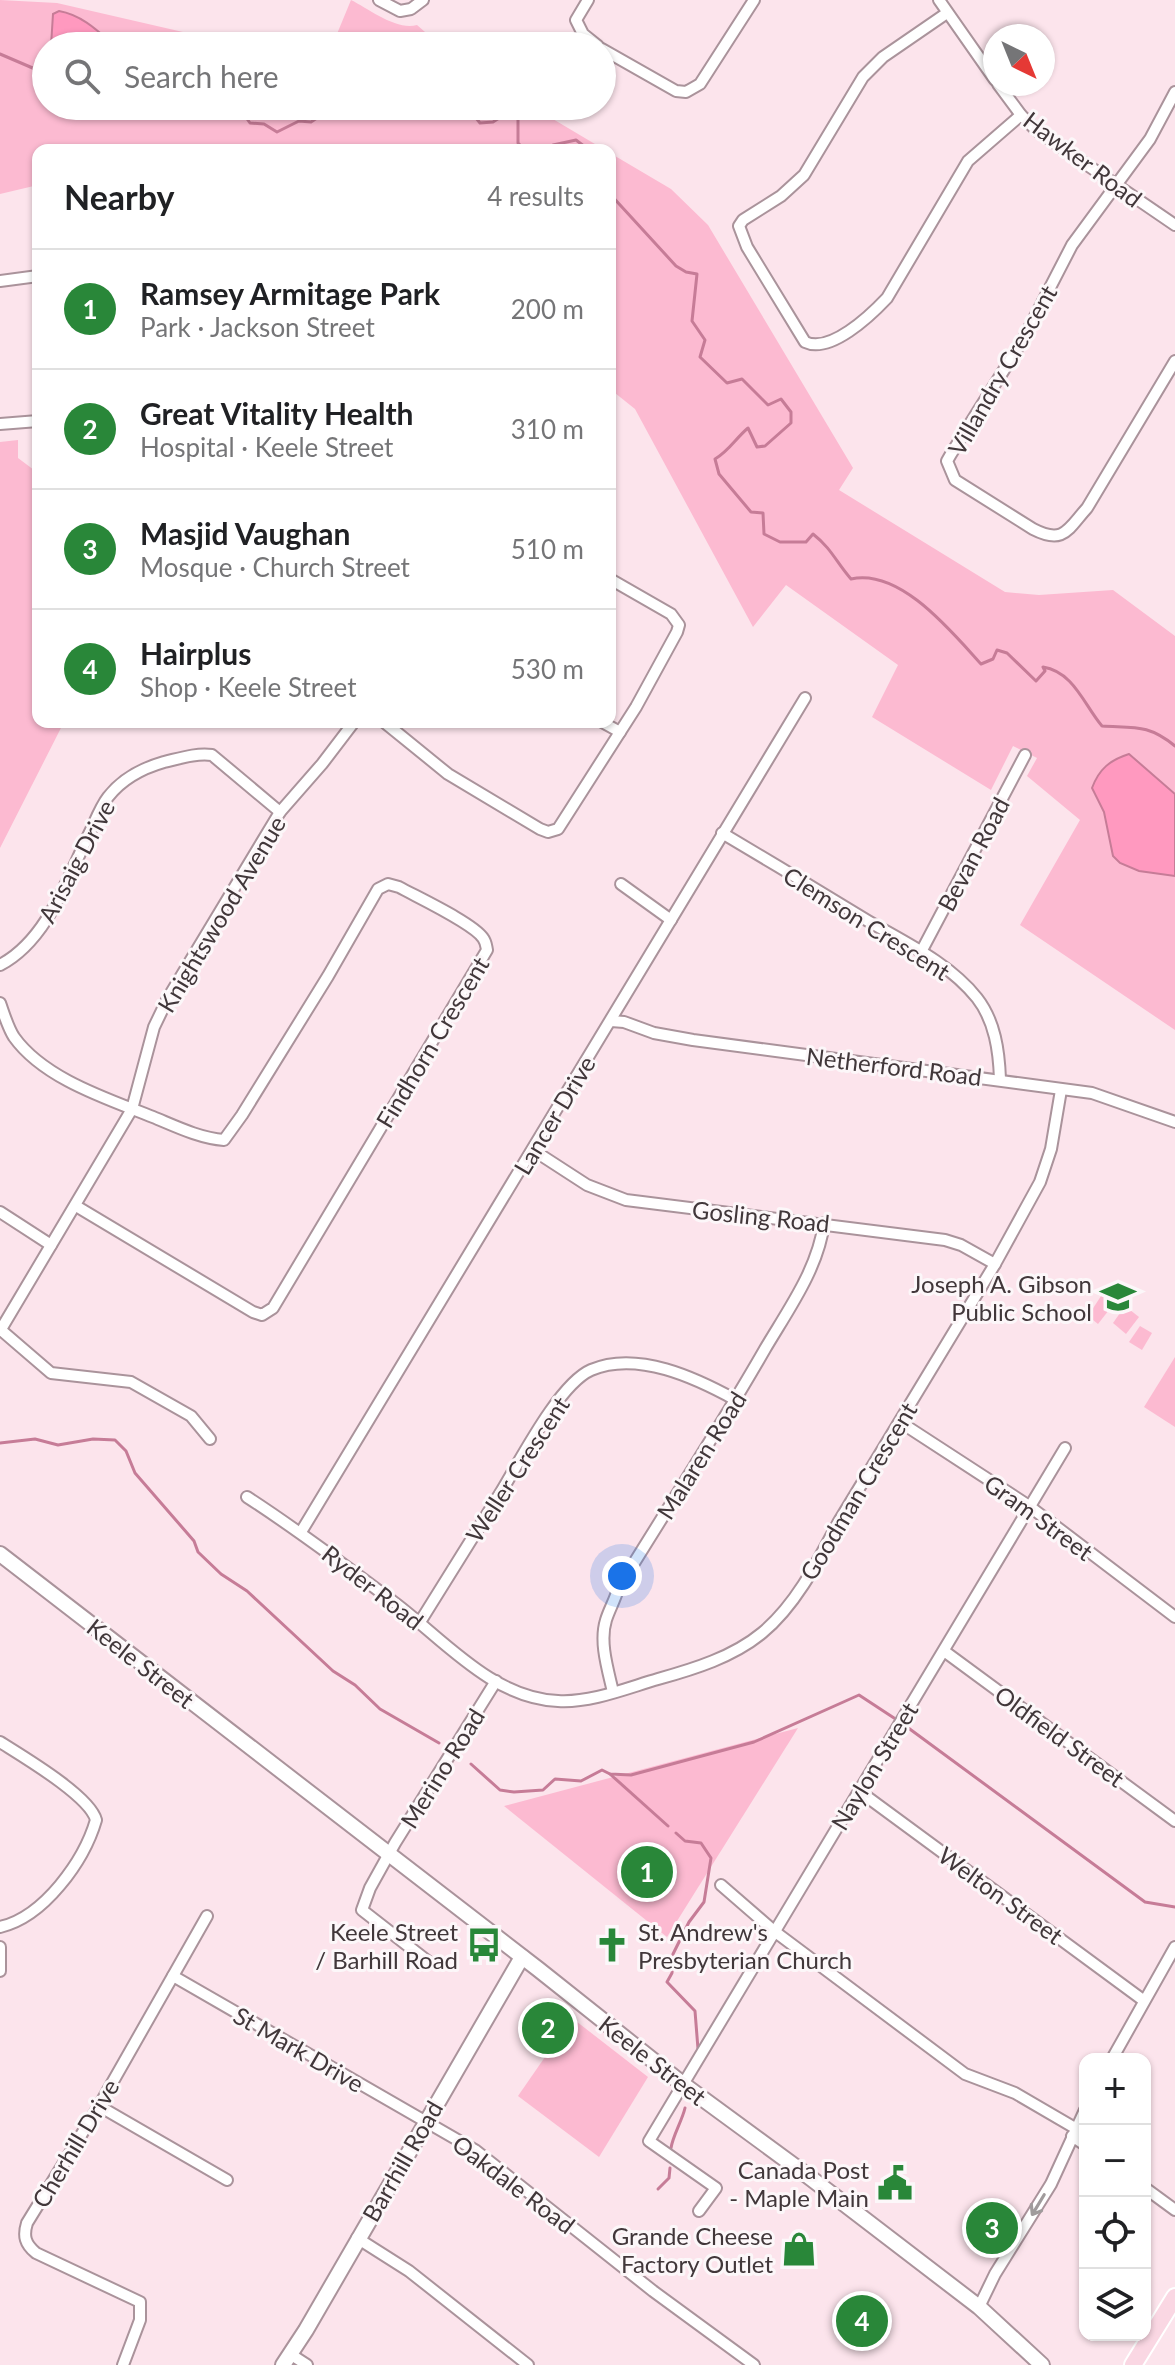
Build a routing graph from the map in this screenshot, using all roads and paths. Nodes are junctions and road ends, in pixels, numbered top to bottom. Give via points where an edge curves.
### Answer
1 (379, 0) edge
2 (423, 0) edge
3 (588, 0) edge
4 (754, 0) edge
5 (939, 0) edge
6 (947, 13) junction
7 (582, 32) edge
8 (616, 56) edge
9 (983, 64) edge
10 (1175, 92) edge
11 (1007, 96) edge
12 (1021, 115) junction
13 (1116, 185) junction
14 (1175, 225) edge
15 (32, 277) edge
16 (0, 281) edge
17 (1175, 361) edge
18 (32, 421) edge
19 (0, 424) edge
20 (616, 582) edge
21 (805, 698) dead end
22 (349, 728) edge
23 (391, 728) edge
24 (613, 728) edge
25 (620, 732) junction
26 (1025, 755) dead end
27 (280, 812) junction
28 (722, 833) junction
29 (621, 884) dead end
30 (671, 920) junction
31 (921, 952) junction
32 (0, 965) edge
33 (0, 1003) edge
34 (611, 1021) junction
35 (1000, 1079) junction
36 (1061, 1090) junction
37 (132, 1109) junction
38 (1175, 1122) edge
39 (533, 1150) junction
40 (76, 1206) junction
41 (0, 1212) edge
42 (824, 1223) junction
43 (51, 1245) junction
44 (995, 1264) junction
45 (0, 1331) edge
46 (736, 1400) junction
47 (900, 1422) junction
48 (210, 1439) dead end
49 (1065, 1448) dead end
50 (247, 1497) dead end
51 (1029, 1506) junction
52 (301, 1532) junction
53 (0, 1554) edge
54 (1175, 1617) edge
55 (420, 1622) junction
56 (944, 1651) junction
57 (496, 1681) junction
58 (613, 1692) junction
59 (0, 1742) edge
60 (859, 1791) junction
61 (1175, 1821) edge
62 (390, 1856) junction
63 (721, 1885) dead end
64 (207, 1916) dead end
65 (0, 1927) edge
66 (774, 1931) junction
67 (0, 1947) edge
68 (1175, 1947) edge
69 (522, 1957) junction
70 (430, 1963) dead end
71 (0, 1971) edge
72 (173, 1976) junction
73 (1143, 2000) junction
74 (1115, 2053) edge
75 (684, 2085) junction
76 (99, 2106) junction
77 (1079, 2121) edge
78 (424, 2122) junction
79 (1073, 2132) junction
80 (1079, 2138) edge
81 (227, 2180) dead end
82 (1151, 2192) edge
83 (1175, 2210) edge
84 (699, 2211) dead end
85 (357, 2238) junction
86 (1175, 2297) edge
87 (979, 2307) junction
88 (286, 2360) edge
89 (1041, 2363) edge
90 (123, 2365) edge
91 (307, 2365) edge
92 (528, 2365) edge
93 (754, 2365) edge
94 (1057, 2365) edge
95 (1134, 2365) edge

1 - 2 street via 400,11
3 - 7 street via 576,20
4 - 8 street via 693,90 676,91
5 - 6 street, Hawker Road
6 - 9 street, Hawker Road
6 - 12 street via 873,66 804,175 739,226 805,342 828,343 876,310 968,161
10 - 13 street via 1150,139
11 - 12 street, Hawker Road
12 - 13 street, Hawker Road
13 - 14 street, Hawker Road
13 - 17 street, Villandry Crescent via 1072,245 1024,338 956,445 947,461 951,473 1033,529 1062,535 1087,508
15 - 16 street
18 - 19 street
20 - 25 street via 671,614 679,625
21 - 28 street, Lancer Drive
22 - 27 street, Knightswood Avenue
23 - 25 street via 448,774 548,832 562,825
24 - 25 street
26 - 31 street, Bevan Road
27 - 32 street, Arisaig Drive via 212,755 181,758 133,775 106,799 33,939
27 - 37 street, Knightswood Avenue via 168,998 154,1027
28 - 30 street, Lancer Drive
28 - 31 street, Clemson Crescent
29 - 30 street
30 - 34 street, Lancer Drive
31 - 35 street, Clemson Crescent via 979,1000 995,1036
33 - 37 street via 14,1037 52,1071
34 - 35 street, Netherford Road via 684,1038
34 - 39 street, Lancer Drive
35 - 36 street, Netherford Road
36 - 38 street, Netherford Road via 1092,1093
36 - 44 street, Goodman Crescent via 1044,1175
37 - 40 street, Knightswood Avenue
37 - 40 street, Findhorn Crescent via 224,1140 378,889 388,884 463,923 486,942 487,950 273,1308 262,1315 253,1312
39 - 42 street, Gosling Road via 587,1185 626,1200
39 - 52 street, Lancer Drive
40 - 43 street, Knightswood Avenue
41 - 43 street
42 - 44 street, Gosling Road via 945,1240
42 - 46 street, Malaren Road via 809,1274
43 - 45 street, Knightswood Avenue
44 - 47 street, Goodman Crescent
45 - 48 street via 51,1373 131,1382 191,1416
46 - 55 street, Weller Crescent via 686,1375 649,1367 617,1364 589,1371 543,1424
46 - 58 street, Malaren Road via 618,1589 605,1621
47 - 51 street, Gram Street
47 - 58 street, Goodman Crescent via 814,1566 763,1633 725,1657
49 - 51 street, Naylon Street
50 - 52 street, Ryder Road
51 - 54 street, Gram Street
51 - 56 street, Naylon Street
52 - 55 street, Ryder Road
53 - 62 main road, Keele Street
55 - 57 street, Ryder Road
56 - 60 street, Naylon Street
56 - 61 street, Oldfield Street
57 - 58 street, Goodman Crescent via 560,1702
57 - 62 street, Merino Road
59 - 65 street via 63,1784 96,1820 56,1892 27,1916
60 - 66 street, Naylon Street
60 - 73 street, Welton Street
62 - 69 main road, Keele Street
62 - 70 street, Merino Road via 362,1910
63 - 66 street
64 - 72 street, Cherhill Drive
66 - 75 street, Naylon Street
66 - 79 street via 965,2074 1015,2093
67 - 71 street
68 - 73 street
69 - 75 main road, Keele Street
69 - 78 main road, Barrhill Road
72 - 76 street, Cherhill Drive
72 - 78 street, St Mark Drive
73 - 74 street
75 - 84 street, Naylon Street via 649,2141 716,2188
75 - 87 main road, Keele Street
76 - 81 street
76 - 90 street, Cherhill Drive via 24,2231 27,2245 36,2253 140,2302 141,2315
77 - 79 street
78 - 85 main road, Barrhill Road
78 - 93 street, Oakdale Road via 475,2150
79 - 80 street
79 -> 87 street via 1051,2184
82 - 83 street
85 - 88 main road, Barrhill Road
85 - 92 street via 409,2271
86 - 95 main road
87 - 89 main road, Keele Street
88 - 91 street
89 - 94 main road, Keele Street

